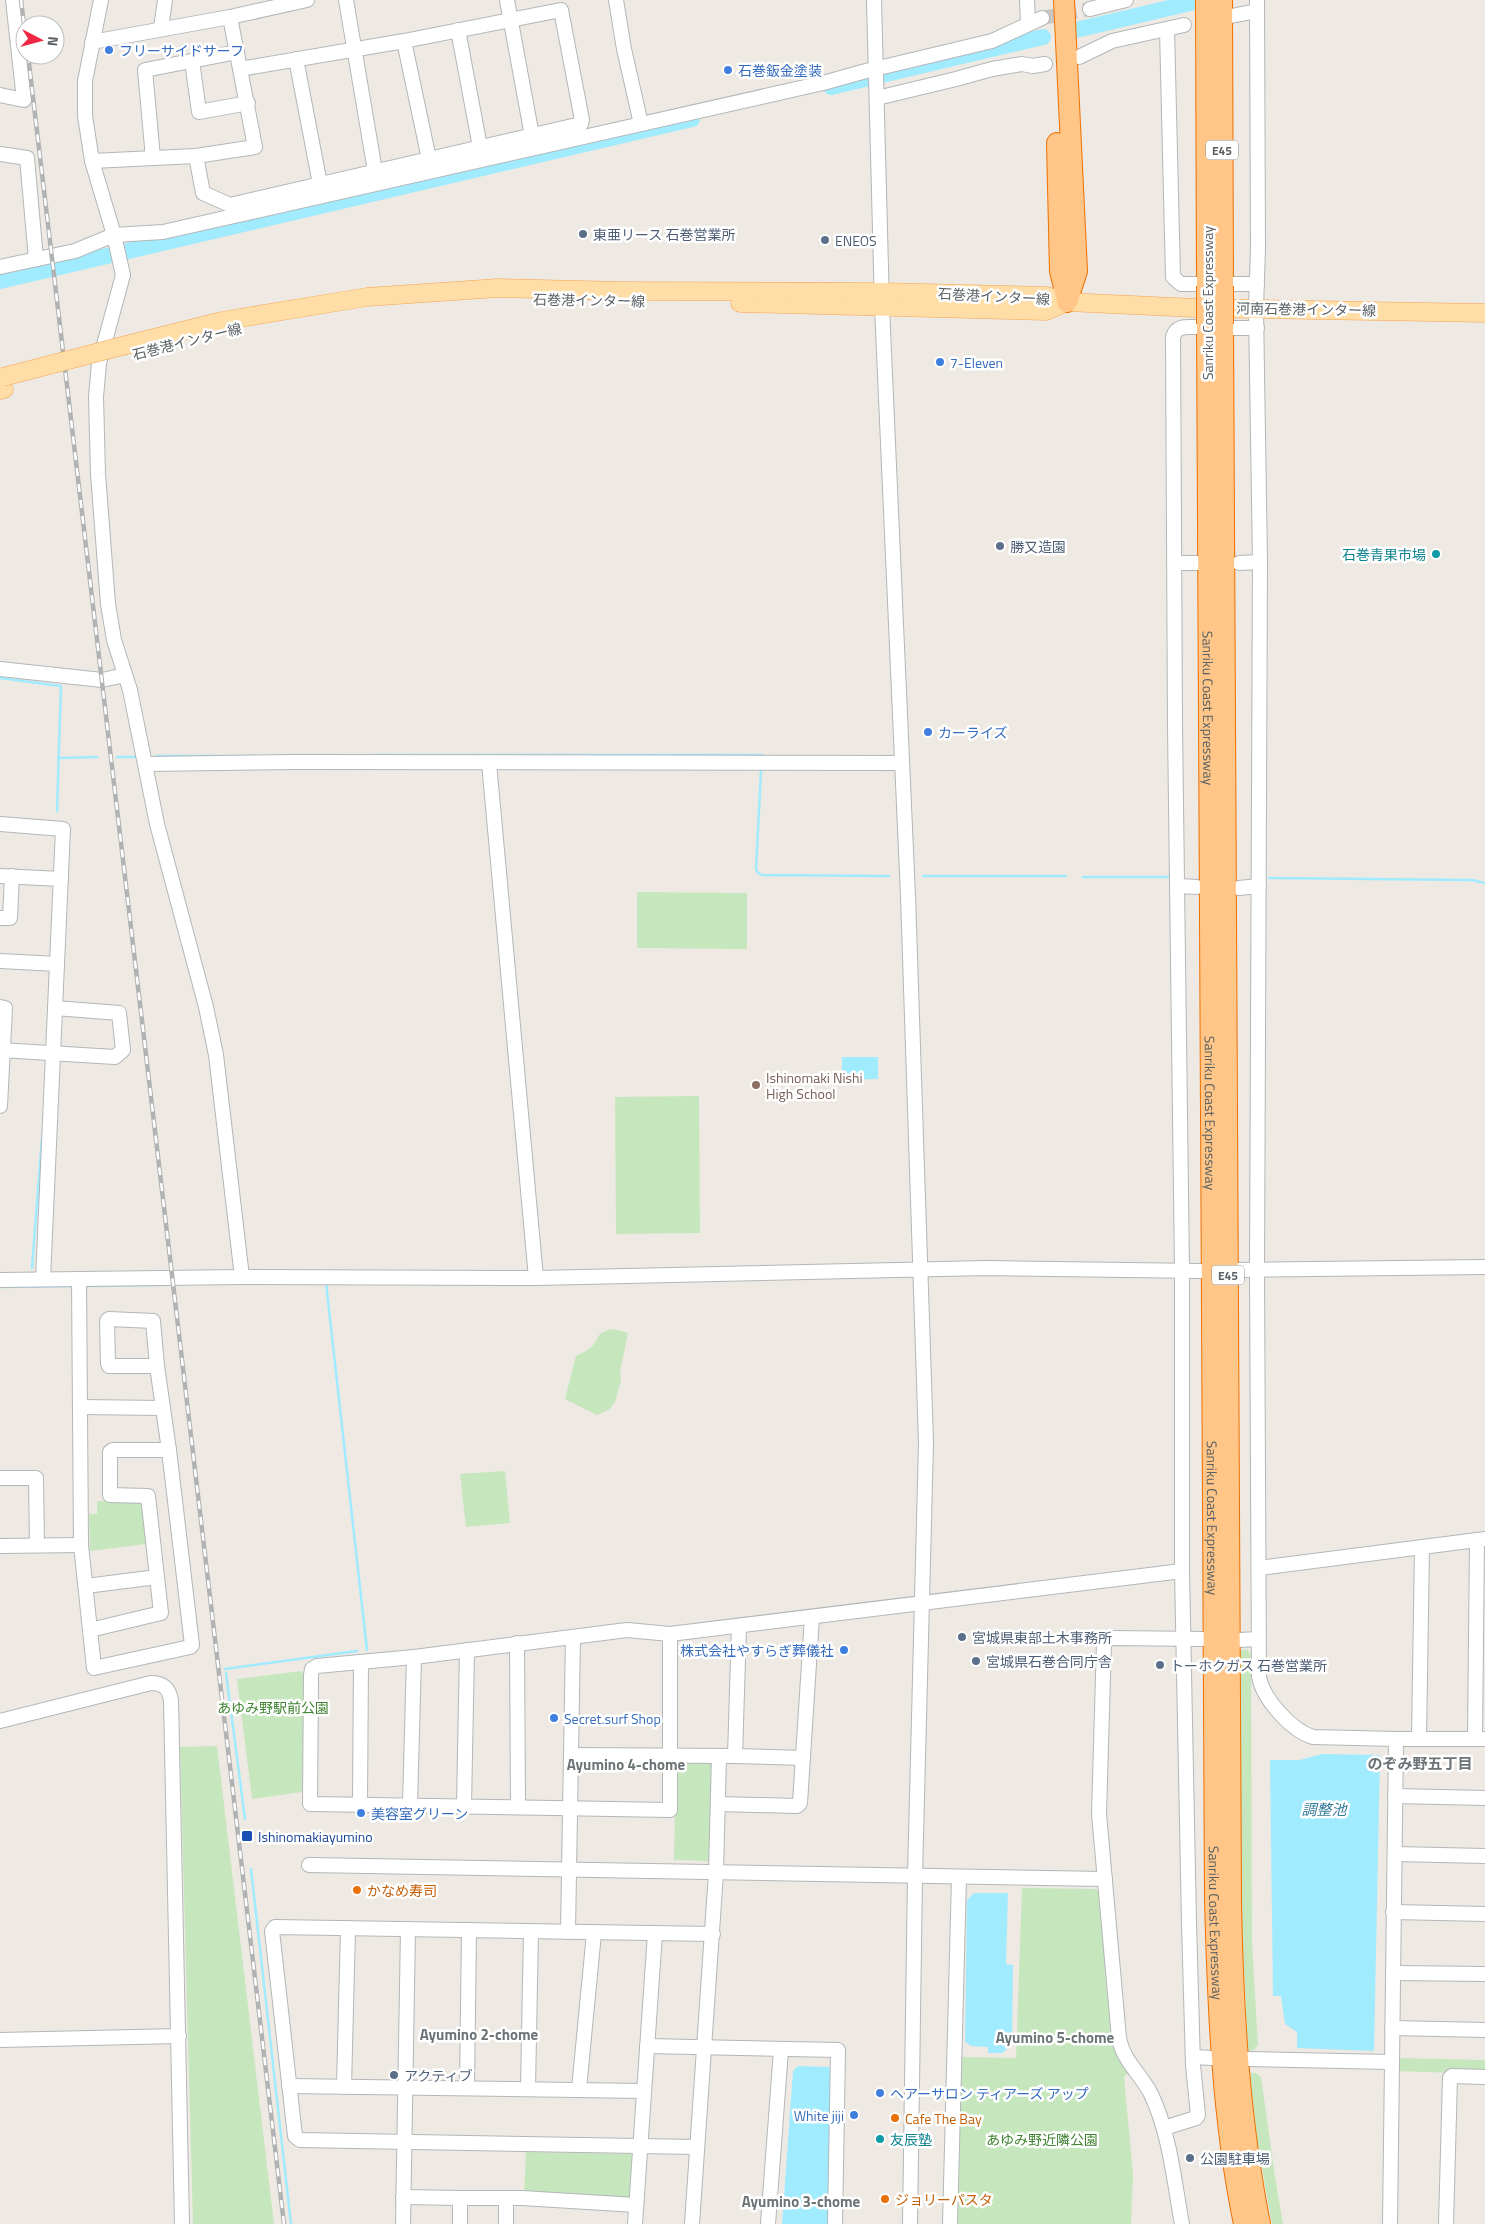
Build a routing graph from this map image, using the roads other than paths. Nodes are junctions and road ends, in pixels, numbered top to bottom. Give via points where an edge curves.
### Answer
1 (13, 0) edge
2 (101, 0) edge
3 (165, 0) edge
4 (307, 0) edge
5 (346, 0) edge
6 (507, 0) edge
7 (616, 0) edge
8 (874, 0) edge
9 (1027, 0) edge
10 (1054, 0) edge
11 (1064, 0) edge
12 (1126, 0) edge
13 (1257, 6) edge
14 (1090, 9) tunnel mouth
15 (1207, 12) edge
16 (230, 17) junction
17 (1042, 18) tunnel mouth
18 (510, 20) junction
19 (1028, 23) junction
20 (161, 28) junction
21 (1167, 29) junction
22 (458, 30) junction
23 (404, 41) junction
24 (92, 42) junction
25 (353, 50) junction
26 (237, 52) junction
27 (1080, 57) dead end
28 (296, 59) junction
29 (192, 61) junction
30 (1045, 64) dead end
31 (240, 69) junction
32 (876, 70) junction
33 (0, 95) edge
34 (877, 96) junction
35 (248, 103) junction
36 (641, 124) junction
37 (532, 136) junction
38 (480, 147) junction
39 (0, 154) edge
40 (196, 156) junction
41 (153, 158) junction
42 (429, 160) junction
43 (92, 161) junction
44 (375, 172) junction
45 (320, 184) junction
46 (115, 239) junction
47 (36, 258) junction
48 (0, 267) edge
49 (1257, 284) junction
50 (1215, 285) junction
51 (882, 300) junction
52 (1068, 302) junction
53 (1256, 308) junction
54 (1485, 313) edge
55 (1215, 326) junction
56 (1257, 328) junction
57 (2, 384) edge
58 (1260, 562) junction
59 (1197, 563) dead end
60 (1239, 563) dead end
61 (1174, 564) junction
62 (0, 669) edge
63 (125, 675) junction
64 (489, 763) junction
65 (902, 763) junction
66 (146, 764) junction
67 (0, 824) edge
68 (6, 876) edge
69 (60, 879) junction
70 (1178, 886) junction
71 (1259, 886) junction
72 (1197, 887) dead end
73 (1239, 888) dead end
74 (0, 918) edge
75 (0, 962) edge
76 (57, 964) junction
77 (0, 1007) edge
78 (55, 1008) junction
79 (2, 1050) edge
80 (53, 1053) junction
81 (0, 1106) edge
82 (1485, 1267) edge
83 (920, 1269) junction
84 (1182, 1270) junction
85 (1236, 1270) dead end
86 (1257, 1270) junction
87 (1201, 1271) dead end
88 (242, 1277) junction
89 (536, 1278) junction
90 (43, 1279) junction
91 (0, 1280) edge
92 (79, 1280) junction
93 (157, 1366) junction
94 (80, 1408) junction
95 (163, 1408) junction
96 (169, 1450) junction
97 (0, 1478) edge
98 (1481, 1540) edge
99 (37, 1545) junction
100 (0, 1546) edge
101 (81, 1546) junction
102 (1422, 1547) junction
103 (1259, 1568) junction
104 (1182, 1571) junction
105 (156, 1577) junction
106 (86, 1586) junction
107 (923, 1602) junction
108 (812, 1617) junction
109 (739, 1626) junction
110 (90, 1630) junction
111 (670, 1634) junction
112 (573, 1637) junction
113 (1183, 1639) junction
114 (1259, 1639) junction
115 (1204, 1640) dead end
116 (1239, 1640) dead end
117 (517, 1644) junction
118 (467, 1650) junction
119 (414, 1657) junction
120 (361, 1662) junction
121 (0, 1720) edge
122 (1419, 1738) junction
123 (1396, 1739) junction
124 (1480, 1739) edge
125 (571, 1755) junction
126 (672, 1756) junction
127 (719, 1756) junction
128 (735, 1756) junction
129 (803, 1758) junction
130 (1395, 1796) junction
131 (1485, 1798) edge
132 (360, 1804) junction
133 (718, 1804) junction
134 (410, 1805) junction
135 (464, 1806) junction
136 (518, 1807) junction
137 (571, 1808) junction
138 (1395, 1854) junction
139 (1485, 1856) edge
140 (310, 1865) dead end
141 (570, 1871) junction
142 (716, 1873) junction
143 (915, 1876) junction
144 (959, 1877) junction
145 (1105, 1879) junction
146 (1394, 1912) junction
147 (1485, 1914) edge
148 (348, 1928) junction
149 (408, 1929) junction
150 (469, 1930) junction
151 (531, 1931) junction
152 (568, 1932) junction
153 (594, 1933) junction
154 (655, 1933) junction
155 (712, 1934) junction
156 (1393, 1973) junction
157 (1485, 1974) edge
158 (1392, 2028) junction
159 (1485, 2030) edge
160 (179, 2036) junction
161 (0, 2040) edge
162 (647, 2046) junction
163 (704, 2048) junction
164 (781, 2050) junction
165 (1194, 2058) junction
166 (1212, 2058) dead end
167 (1248, 2060) dead end
168 (1391, 2062) junction
169 (1485, 2077) edge
170 (290, 2086) junction
171 (344, 2087) junction
172 (405, 2088) junction
173 (467, 2088) junction
174 (528, 2089) junction
175 (579, 2089) junction
176 (644, 2092) junction
177 (1164, 2128) junction
178 (404, 2141) junction
179 (640, 2146) junction
180 (697, 2147) junction
181 (403, 2197) junction
182 (460, 2198) junction
183 (506, 2198) junction
184 (636, 2205) junction
185 (182, 2224) edge
186 (403, 2224) edge
187 (460, 2224) edge
188 (506, 2224) edge
189 (635, 2224) edge
190 (692, 2224) edge
191 (768, 2224) edge
192 (836, 2224) edge
193 (910, 2224) edge
194 (950, 2224) edge
195 (1182, 2224) edge
196 (1244, 2224) edge
197 (1260, 2224) edge
198 (1390, 2224) edge
199 (1446, 2224) edge

1 - 33 street via 24,100
2 - 24 street
3 - 20 street
4 - 16 street
5 - 25 street
6 - 18 street
7 - 36 street
8 - 32 street
9 - 19 street
10 - 52 highway via 1060,271
11 - 52 highway via 1076,271
12 - 14 street
13 - 15 street
13 - 49 street
15 - 21 street
15 - 50 highway, Sanriku Coast Expressway / E45
15 - 50 highway, Sanriku Coast Expressway / E45 via 1207,217
16 - 20 street
16 - 26 street
17 - 19 street
18 - 22 street
18 - 37 street
18 - 37 street via 561,10 582,120 581,124
19 - 32 street via 992,41
20 - 24 street
21 - 27 street via 1112,42
21 - 50 street via 1173,277 1182,284
22 - 23 street
22 - 38 street
23 - 25 street
23 - 42 street
24 - 43 street via 85,82 85,116
25 - 28 street
25 - 44 street
26 - 29 street
26 - 31 street
28 - 31 street
28 - 45 street
29 - 35 street via 199,112
29 - 41 street via 146,70
30 - 34 street via 992,69
31 - 35 street
32 - 34 street
32 - 36 street
34 - 51 street
35 - 40 street via 255,147
36 - 46 street via 163,232
37 - 38 street
38 - 42 street
39 - 47 street via 27,158
40 - 41 street
40 - 45 street via 203,193 230,205
41 - 43 street
42 - 44 street
43 - 46 street
44 - 45 street
46 - 47 street
46 - 63 street via 123,276 99,363 95,425 108,604 114,640
47 - 48 street
49 - 50 street
49 - 53 street
50 - 55 highway, Sanriku Coast Expressway / E45, bridge
51 - 52 main road, 石巻港インター線 via 1046,311
51 - 57 main road, 石巻港インター線, bridge via 498,288 367,297 222,321
51 - 65 street
52 - 53 main road, 河南石巻港インター線
53 - 54 main road, 河南石巻港インター線
53 - 56 street
55 - 56 street
55 - 61 street via 1174,331
55 - 196 highway, Sanriku Coast Expressway / E45 via 1214,1892 1222,2061
55 - 197 highway, Sanriku Coast Expressway / E45 via 1230,1902 1241,2093
56 - 58 street
58 - 60 street
58 - 71 street
59 - 61 street
61 - 70 street
62 - 63 street via 102,680
63 - 66 street
64 - 65 street
64 - 66 street
64 - 89 street
65 - 83 street
66 - 88 street via 157,824 216,1055
67 - 69 street via 63,829
68 - 69 street
68 - 74 street via 10,918
69 - 76 street
70 - 72 street
70 - 84 street
71 - 73 street
71 - 86 street
75 - 76 street
76 - 78 street
77 - 79 street via 5,1008
78 - 80 street
78 - 80 street via 119,1013 123,1050 115,1057
79 - 80 street
79 - 81 street
80 - 90 street
82 - 86 street
83 - 84 street
83 - 89 street
83 - 107 street via 926,1442
84 - 87 street
84 - 104 street
85 - 86 street
86 - 103 street
88 - 89 street
88 - 92 street
90 - 91 street
90 - 92 street
92 - 94 street
93 - 93 street via 153,1321 107,1321 110,1366
93 - 95 street
94 - 95 street
94 - 101 street
95 - 96 street
96 - 105 street via 110,1452 110,1495 148,1496
96 - 110 street via 192,1645 94,1668
97 - 99 street via 36,1478
98 - 102 street
98 - 124 street
99 - 100 street
99 - 101 street
101 - 106 street
102 - 103 street
102 - 122 street
103 - 114 street
104 - 107 street
104 - 113 street
105 - 106 street
105 - 110 street via 161,1613
106 - 110 street
107 - 108 street
107 - 143 street
108 - 109 street
108 - 129 street
109 - 111 street
109 - 128 street
111 - 112 street via 627,1630
111 - 126 street
112 - 117 street
112 - 125 street
113 - 115 street
113 - 145 street via 1107,1638 1104,1642 1100,1814
113 - 165 street
114 - 116 street
114 - 123 street via 1259,1677 1263,1692 1296,1728 1314,1737
117 - 118 street
117 - 136 street
118 - 119 street
118 - 135 street
119 - 120 street
119 - 134 street
120 - 132 street
120 - 132 street via 317,1666 310,1675 310,1804
121 - 160 street via 151,1682 169,1691 172,1700
122 - 123 street
122 - 124 street
123 - 130 street
125 - 126 street
125 - 137 street
126 - 127 street
126 - 137 street via 670,1810
127 - 128 street
127 - 133 street
128 - 129 street
129 - 133 street via 800,1803 797,1806
130 - 131 street
130 - 138 street
132 - 134 street
133 - 142 street
134 - 135 street
135 - 136 street
136 - 137 street
137 - 141 street
138 - 139 street
138 - 146 street
140 - 141 street
141 - 142 street
141 - 152 street
142 - 143 street
142 - 155 street
143 - 144 street
143 - 193 street
144 - 145 street
144 - 194 street
145 - 177 street via 1120,2045 1151,2094
146 - 147 street
146 - 156 street
148 - 149 street
148 - 170 street via 275,1927 272,1932
148 - 171 street
149 - 150 street
149 - 172 street
150 - 151 street
150 - 173 street
151 - 152 street
151 - 174 street
152 - 153 street
153 - 154 street
153 - 175 street
154 - 155 street
154 - 162 street
155 - 163 street
156 - 157 street
156 - 158 street
158 - 159 street
158 - 168 street
160 - 161 street
160 - 185 street
162 - 163 street
162 - 176 street
163 - 164 street
163 - 180 street
164 - 191 street
164 - 192 street via 838,2050
165 - 166 street
165 - 177 street via 1198,2115
167 - 168 street
168 - 198 street
169 - 199 street via 1450,2078
170 - 171 street
170 - 178 street via 295,2136 300,2140
171 - 172 street
172 - 173 street
172 - 178 street
173 - 174 street
174 - 175 street
175 - 176 street
176 - 179 street
177 - 195 street
178 - 179 street
178 - 181 street
179 - 180 street
179 - 184 street
180 - 190 street
181 - 182 street
181 - 186 street
182 - 183 street
182 - 187 street
183 - 184 street
183 - 188 street
184 - 189 street

